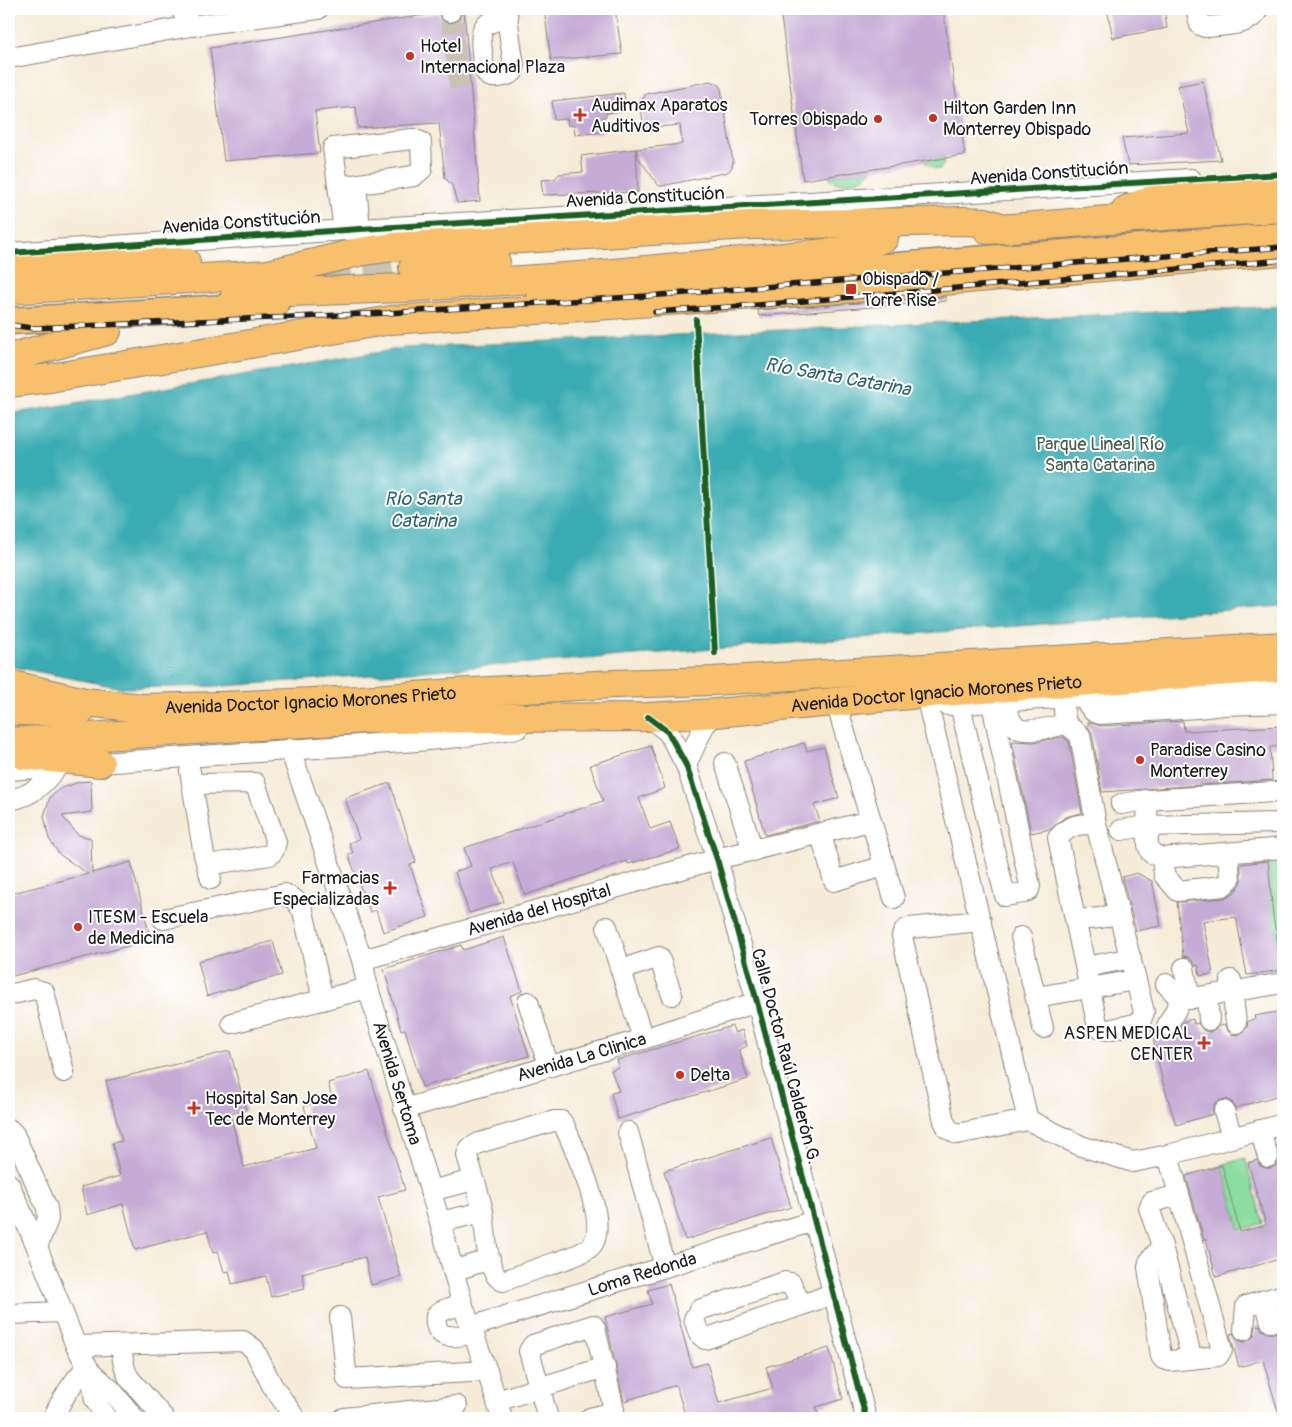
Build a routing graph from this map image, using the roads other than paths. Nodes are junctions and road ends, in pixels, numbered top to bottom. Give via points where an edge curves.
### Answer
1 (181, 9) edge
2 (318, 9) edge
3 (1196, 9) edge
4 (1258, 9) edge
5 (290, 11) edge
6 (191, 26) junction
7 (9, 58) edge
8 (1283, 174) edge
9 (347, 186) dead end
10 (1283, 187) edge
11 (1283, 208) edge
12 (1107, 220) junction
13 (1007, 229) junction
14 (352, 230) junction
15 (1283, 236) edge
16 (884, 238) junction
17 (1283, 251) edge
18 (9, 253) edge
19 (317, 261) junction
20 (9, 267) edge
21 (414, 268) tunnel mouth
22 (9, 290) edge
23 (9, 302) edge
24 (9, 321) edge
25 (107, 331) dead end
26 (9, 358) edge
27 (9, 383) edge
28 (1283, 646) edge
29 (1283, 667) edge
30 (9, 684) edge
31 (614, 684) junction
32 (1283, 684) edge
33 (1208, 689) junction
34 (1083, 698) junction
35 (1062, 699) junction
36 (1283, 702) edge
37 (837, 703) junction
38 (1223, 705) junction
39 (940, 706) junction
40 (142, 708) junction
41 (996, 708) junction
42 (9, 712) edge
43 (716, 713) junction
44 (589, 716) junction
45 (648, 717) junction
46 (367, 719) junction
47 (1066, 724) junction
48 (965, 727) junction
49 (9, 742) edge
50 (290, 749) junction
51 (9, 753) edge
52 (234, 753) junction
53 (187, 757) junction
54 (100, 763) junction
55 (725, 763) dead end
56 (686, 765) junction
57 (58, 766) junction
58 (9, 770) edge
59 (256, 783) junction
60 (193, 784) junction
61 (1283, 796) edge
62 (9, 800) edge
63 (1147, 800) junction
64 (1121, 804) dead end
65 (1283, 820) edge
66 (870, 822) junction
67 (1096, 824) junction
68 (1147, 826) junction
69 (1121, 830) dead end
70 (821, 835) junction
71 (1283, 848) edge
72 (753, 851) junction
73 (1228, 853) junction
74 (1162, 858) junction
75 (716, 860) junction
76 (884, 866) junction
77 (1005, 896) junction
78 (894, 898) dead end
79 (978, 912) junction
80 (1119, 913) junction
81 (163, 919) dead end
82 (1076, 920) junction
83 (607, 927) dead end
84 (1021, 937) dead end
85 (1131, 958) junction
86 (362, 960) junction
87 (1086, 967) junction
88 (621, 970) junction
89 (1136, 980) junction
90 (1283, 984) edge
91 (1231, 985) junction
92 (368, 988) junction
93 (1090, 989) junction
94 (9, 995) edge
95 (672, 995) dead end
96 (1036, 997) junction
97 (322, 1000) junction
98 (528, 1002) dead end
99 (757, 1002) junction
100 (232, 1023) dead end
101 (1236, 1023) dead end
102 (1167, 1026) dead end
103 (1043, 1028) dead end
104 (643, 1039) junction
105 (549, 1067) junction
106 (64, 1072) dead end
107 (404, 1109) junction
108 (1224, 1111) dead end
109 (1028, 1120) junction
110 (1283, 1124) edge
111 (9, 1129) edge
112 (1260, 1130) junction
113 (628, 1132) dead end
114 (1232, 1137) junction
115 (1168, 1156) junction
116 (1268, 1157) dead end
117 (474, 1180) junction
118 (9, 1186) edge
119 (430, 1191) junction
120 (1179, 1195) junction
121 (483, 1212) junction
122 (814, 1221) junction
123 (440, 1222) junction
124 (1162, 1246) junction
125 (36, 1247) junction
126 (490, 1259) junction
127 (665, 1267) junction
128 (453, 1271) junction
129 (833, 1293) junction
130 (1269, 1299) edge
131 (801, 1305) junction
132 (463, 1306) junction
133 (62, 1312) junction
134 (9, 1314) edge
135 (340, 1317) dead end
136 (1271, 1322) dead end
137 (471, 1330) junction
138 (1244, 1330) dead end
139 (122, 1345) junction
140 (76, 1346) junction
141 (1192, 1359) junction
142 (605, 1367) junction
143 (89, 1369) junction
144 (487, 1371) junction
145 (540, 1388) junction
146 (457, 1406) dead end
147 (500, 1410) edge
148 (53, 1418) edge
149 (108, 1418) edge
150 (134, 1418) edge
151 (164, 1418) edge
152 (295, 1418) edge
153 (344, 1418) edge
154 (548, 1418) edge
155 (590, 1418) edge
156 (866, 1418) edge

1 - 6 street
2 - 5 street
3 - 4 street via 1200,25 1205,27 1248,21
5 - 6 street
6 - 7 street
8 - 14 street, Avenida Constitución
9 - 14 street
10 - 12 highway via 1178,192 1141,203
11 - 12 highway
12 - 13 highway
13 - 16 highway
13 - 19 highway via 964,220 750,225 394,247
14 - 18 street, Avenida Constitución
15 - 24 main road via 602,289
16 - 21 highway
16 - 23 highway via 853,249 820,255 584,275 404,288
17 - 27 highway via 899,285 391,320
19 - 20 highway
19 - 22 highway via 268,274 239,277
25 - 26 highway
28 - 31 highway, Avenida Doctor Ignacio Morones Prieto via 712,681
29 - 39 highway, Avenida Doctor Ignacio Morones Prieto
30 - 40 highway, Avenida Doctor Ignacio Morones Prieto via 85,702
31 - 40 highway, Avenida Doctor Ignacio Morones Prieto via 360,700
31 - 46 highway, Avenida Doctor Ignacio Morones Prieto via 562,695
32 - 33 street
33 - 34 street
33 - 38 street
34 - 35 street
34 - 38 street via 1093,711 1100,714
35 - 41 street
35 - 47 street
36 - 38 street
37 - 39 highway, Avenida Doctor Ignacio Morones Prieto via 902,696
37 - 43 highway, Avenida Doctor Ignacio Morones Prieto
37 - 66 street
39 - 41 street
39 - 48 street
39 - 79 street
40 - 42 highway via 111,712
41 - 47 street via 1020,730
41 - 48 street via 973,716
41 - 77 street via 1030,886 1024,893
43 - 45 highway, Avenida Doctor Ignacio Morones Prieto
43 - 56 street via 704,726
44 - 45 highway, Avenida Doctor Ignacio Morones Prieto
44 - 46 highway, Avenida Doctor Ignacio Morones Prieto
44 - 50 street via 458,737
45 - 56 street, Calle Doctor Raúl Calderón G. via 668,732
46 - 49 highway
47 - 67 street via 1080,735
48 - 77 street
50 - 52 street
50 - 86 street, Avenida Sertoma
51 - 54 highway
52 - 53 street
52 - 59 street
53 - 54 street
53 - 60 street
54 - 57 street
55 - 72 street
56 - 75 street, Calle Doctor Raúl Calderón G.
57 - 58 street
57 - 62 street via 32,793
59 - 60 street
59 - 60 street via 276,842 274,850 270,855 209,872
61 - 63 street via 1274,792
63 - 64 street
63 - 68 street
65 - 68 street via 1278,823
66 - 70 street, Avenida del Hospital
66 - 76 street
67 - 80 street
67 - 82 street via 1072,826 1058,838
68 - 69 street
68 - 74 street via 1148,845 1152,853
70 - 72 street, Avenida del Hospital
70 - 76 street via 834,881
71 - 73 street
72 - 75 street, Avenida del Hospital
73 - 74 street
73 - 74 street via 1230,879 1223,886 1178,890 1164,876
75 - 86 street, Avenida del Hospital
75 - 99 street, Calle Doctor Raúl Calderón G.
76 - 78 street
77 - 79 street
79 - 109 street
79 - 109 street via 909,928 902,936 944,1122 957,1134
80 - 82 street
80 - 85 street
81 - 97 street via 285,894 295,900 303,911
82 - 87 street
83 - 88 street
84 - 96 street
85 - 87 street
85 - 89 street
86 - 92 street, Avenida Sertoma
87 - 93 street
88 - 95 street via 659,956
88 - 104 street
89 - 93 street
89 - 93 street via 1144,1012 1141,1020 1107,1030 1097,1023
90 - 91 street
91 - 101 street
91 - 102 street via 1191,995
92 - 97 street
92 - 107 street, Avenida Sertoma
93 - 96 street
94 - 106 street via 34,989 44,992
96 - 103 street
97 - 100 street
98 - 105 street
99 - 104 street, Avenida La Clinica
99 - 122 street, Calle Doctor Raúl Calderón G.
104 - 105 street, Avenida La Clinica
105 - 107 street, Avenida La Clinica
107 - 119 street, Avenida Sertoma
108 - 114 street
109 - 115 street via 1081,1146 1133,1162
110 - 112 street
111 - 125 street via 47,1208 48,1219
112 - 114 street
112 - 116 street
113 - 127 street
114 - 115 street
115 - 120 street
117 - 119 street
117 - 121 street
117 - 126 street via 467,1155 470,1148 479,1142 560,1121 588,1181 595,1208 596,1237 590,1247 579,1255 503,1281 496,1276
118 - 125 street
119 - 123 street, Avenida Sertoma
120 - 124 street via 1152,1202 1149,1206
120 - 141 street via 1222,1350 1216,1357
121 - 123 street
121 - 126 street
122 - 127 street, Loma Redonda
122 - 129 street, Calle Doctor Raúl Calderón G.
123 - 128 street, Avenida Sertoma
124 - 141 street
124 - 141 street via 1148,1267 1159,1352 1166,1360
125 - 133 street
126 - 128 street
127 - 137 street, Loma Redonda
128 - 132 street, Avenida Sertoma
129 - 131 street
129 - 156 street, Calle Doctor Raúl Calderón G.
130 - 136 street
130 - 138 street via 1246,1306
131 - 131 street via 705,1339 699,1334 694,1319 699,1310 785,1282 791,1283
132 - 137 street, Avenida Sertoma
132 - 137 street via 436,1315 435,1322 441,1333 449,1338
133 - 134 street
133 - 140 street
135 - 144 street via 347,1379
137 - 144 street, Avenida Sertoma
139 - 140 street
139 - 151 street via 123,1365 129,1378
139 - 152 street via 244,1342 254,1349 272,1385
140 - 143 street
142 - 145 street
142 - 145 street via 595,1328 591,1326 531,1346 529,1351
142 - 155 street via 614,1410
143 - 148 street via 69,1386
143 - 149 street via 95,1400
143 - 150 street
144 - 147 street, Avenida Sertoma
145 - 147 street
145 - 154 street
146 - 153 street

